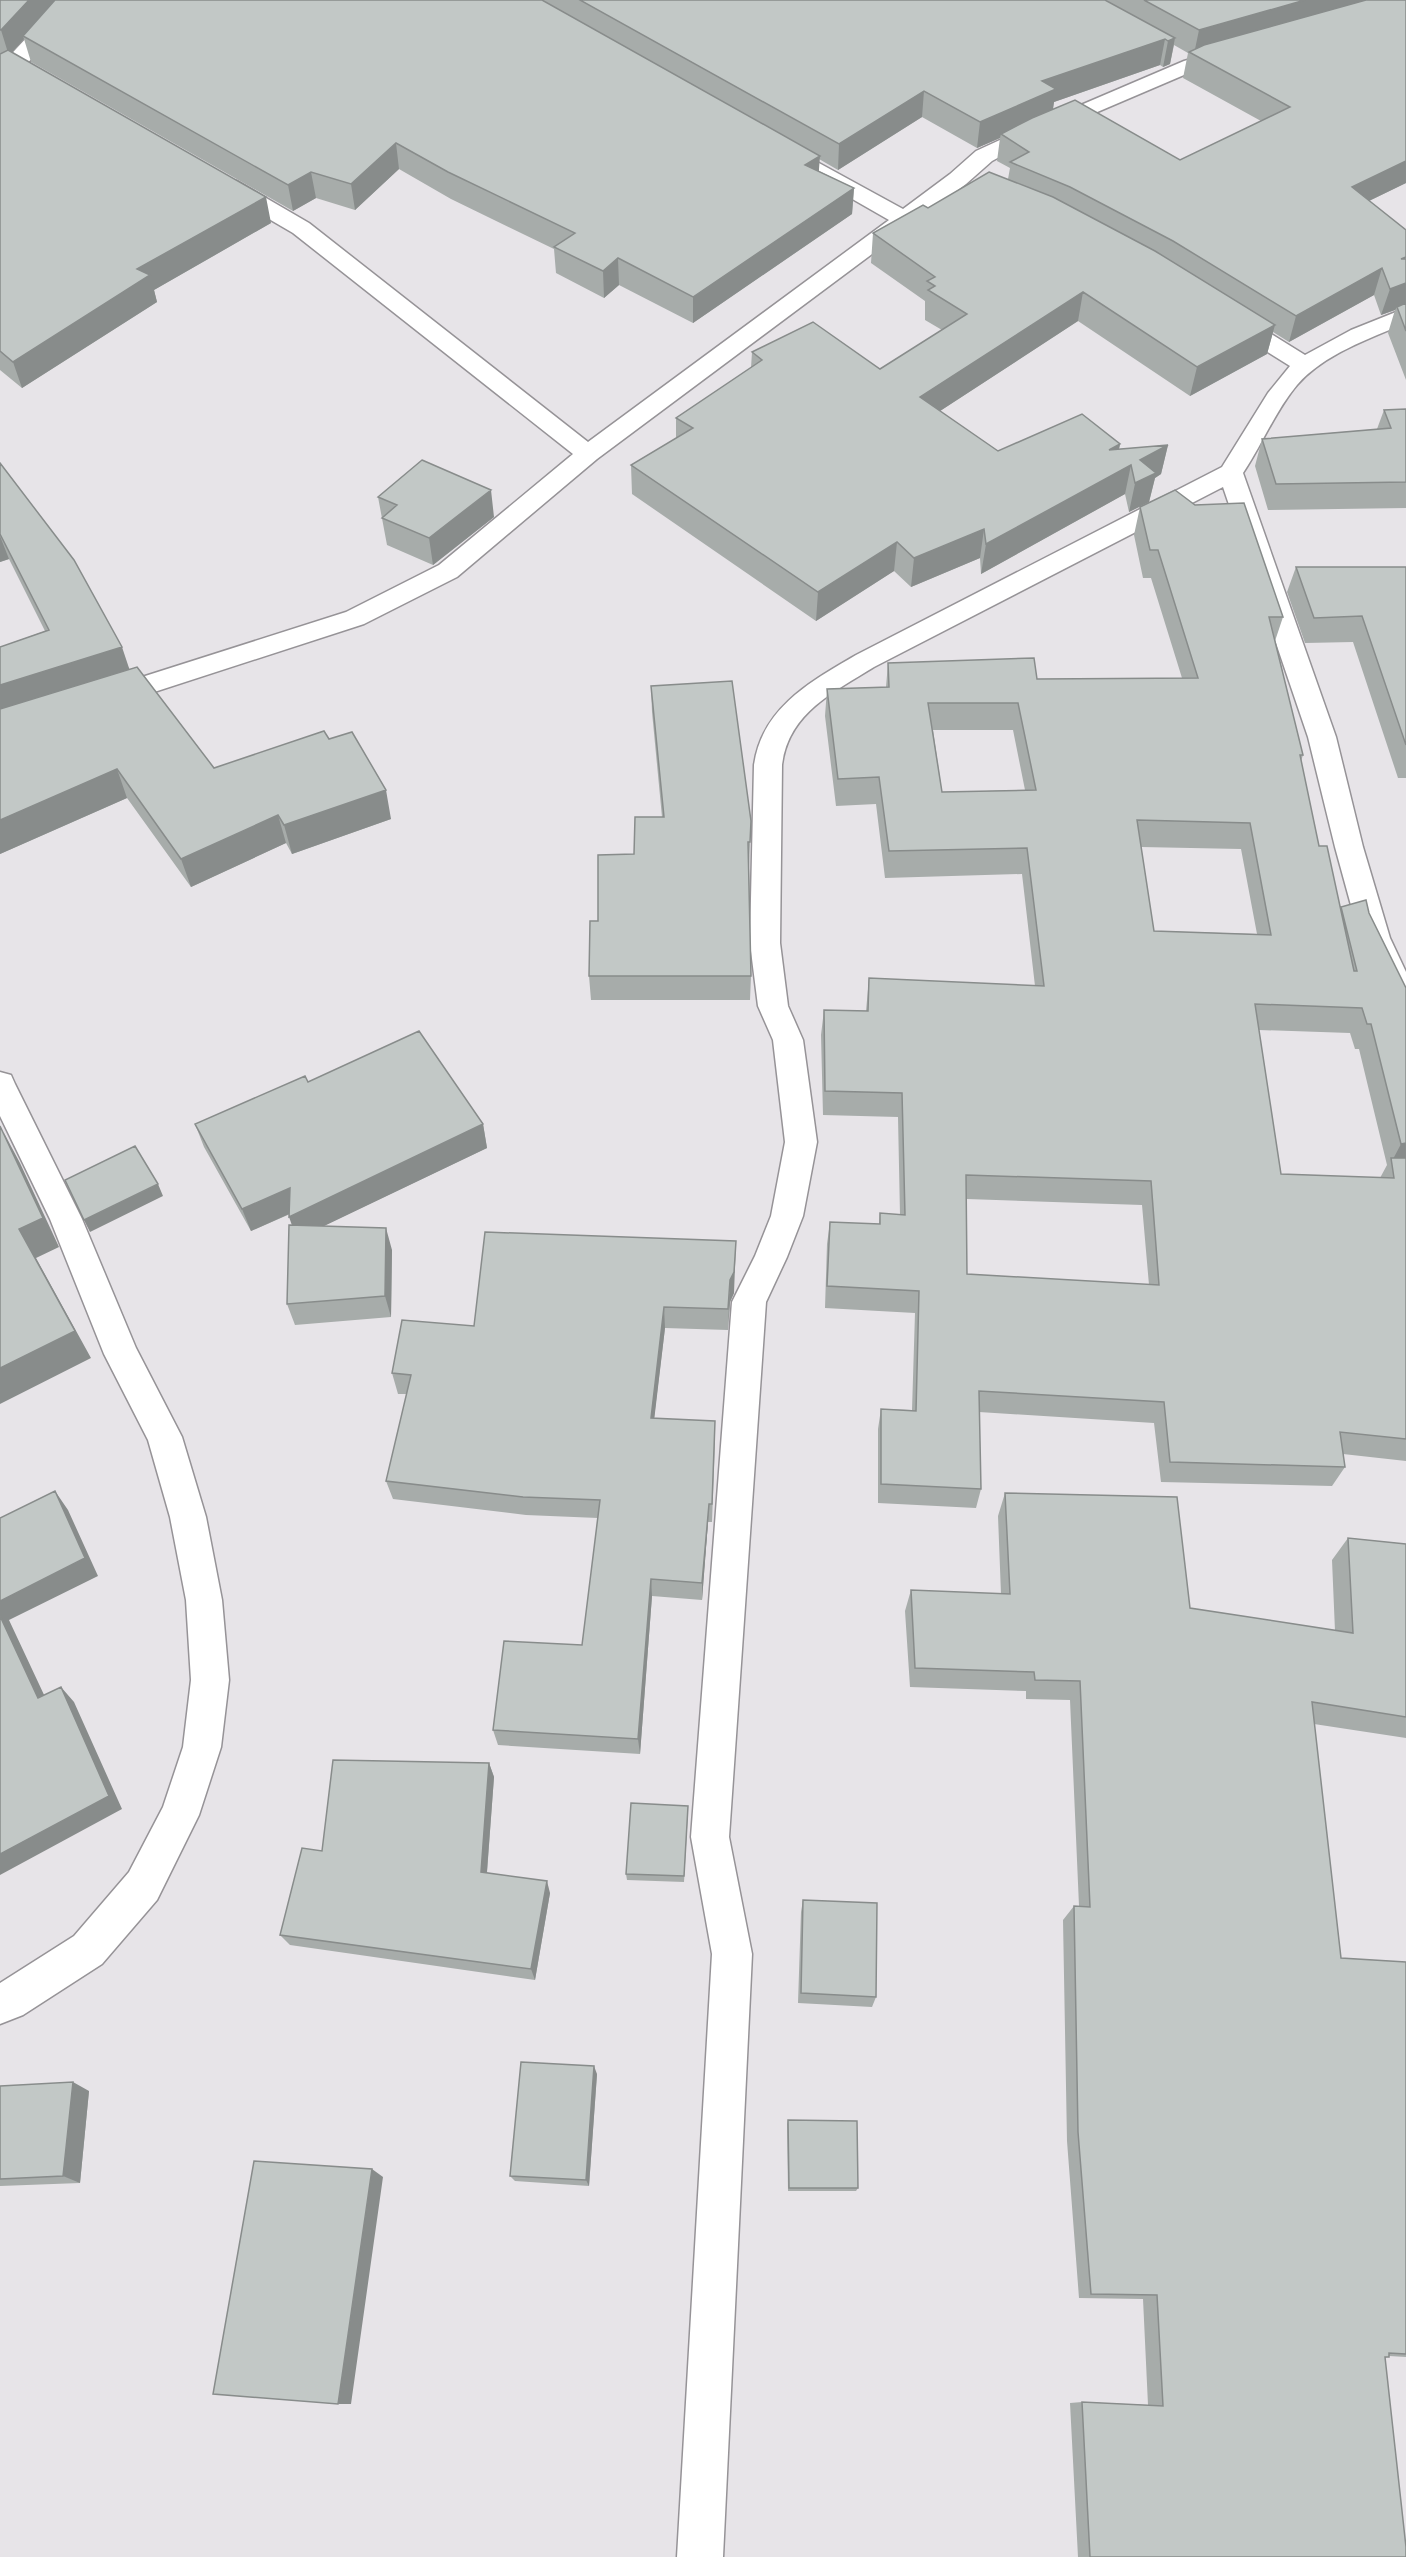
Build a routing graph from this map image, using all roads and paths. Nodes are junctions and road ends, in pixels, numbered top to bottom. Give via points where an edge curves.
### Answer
1 (73, 0) edge
2 (1248, 48) edge
3 (12, 70) edge
4 (758, 137) edge
5 (208, 174) edge
6 (958, 179) junction
7 (980, 188) edge
8 (904, 219) junction
9 (1217, 311) edge
10 (1406, 315) edge
11 (1305, 365) junction
12 (588, 454) junction
13 (1232, 473) junction
14 (90, 703) edge
15 (1406, 1003) edge
16 (0, 1084) edge
17 (0, 2004) edge
18 (700, 2557) edge

1 - 3 street
2 - 6 street via 1182,60 984,156
4 - 8 street
5 - 12 street via 301,228
6 - 7 street
6 - 8 street
8 - 12 street
9 - 11 street
10 - 11 street
11 - 13 street via 1288,381
12 - 14 street via 448,571 355,618
13 - 15 street via 1322,737 1375,938
13 - 18 street via 865,661 818,689 790,714 773,740 768,765 765,943 773,1006 788,1040 801,1142 786,1215 749,1302 710,1837 732,1954
16 - 17 street via 66,1219 121,1354 165,1437 189,1517 204,1600 210,1680 202,1747 180,1815 143,1886 88,1950

